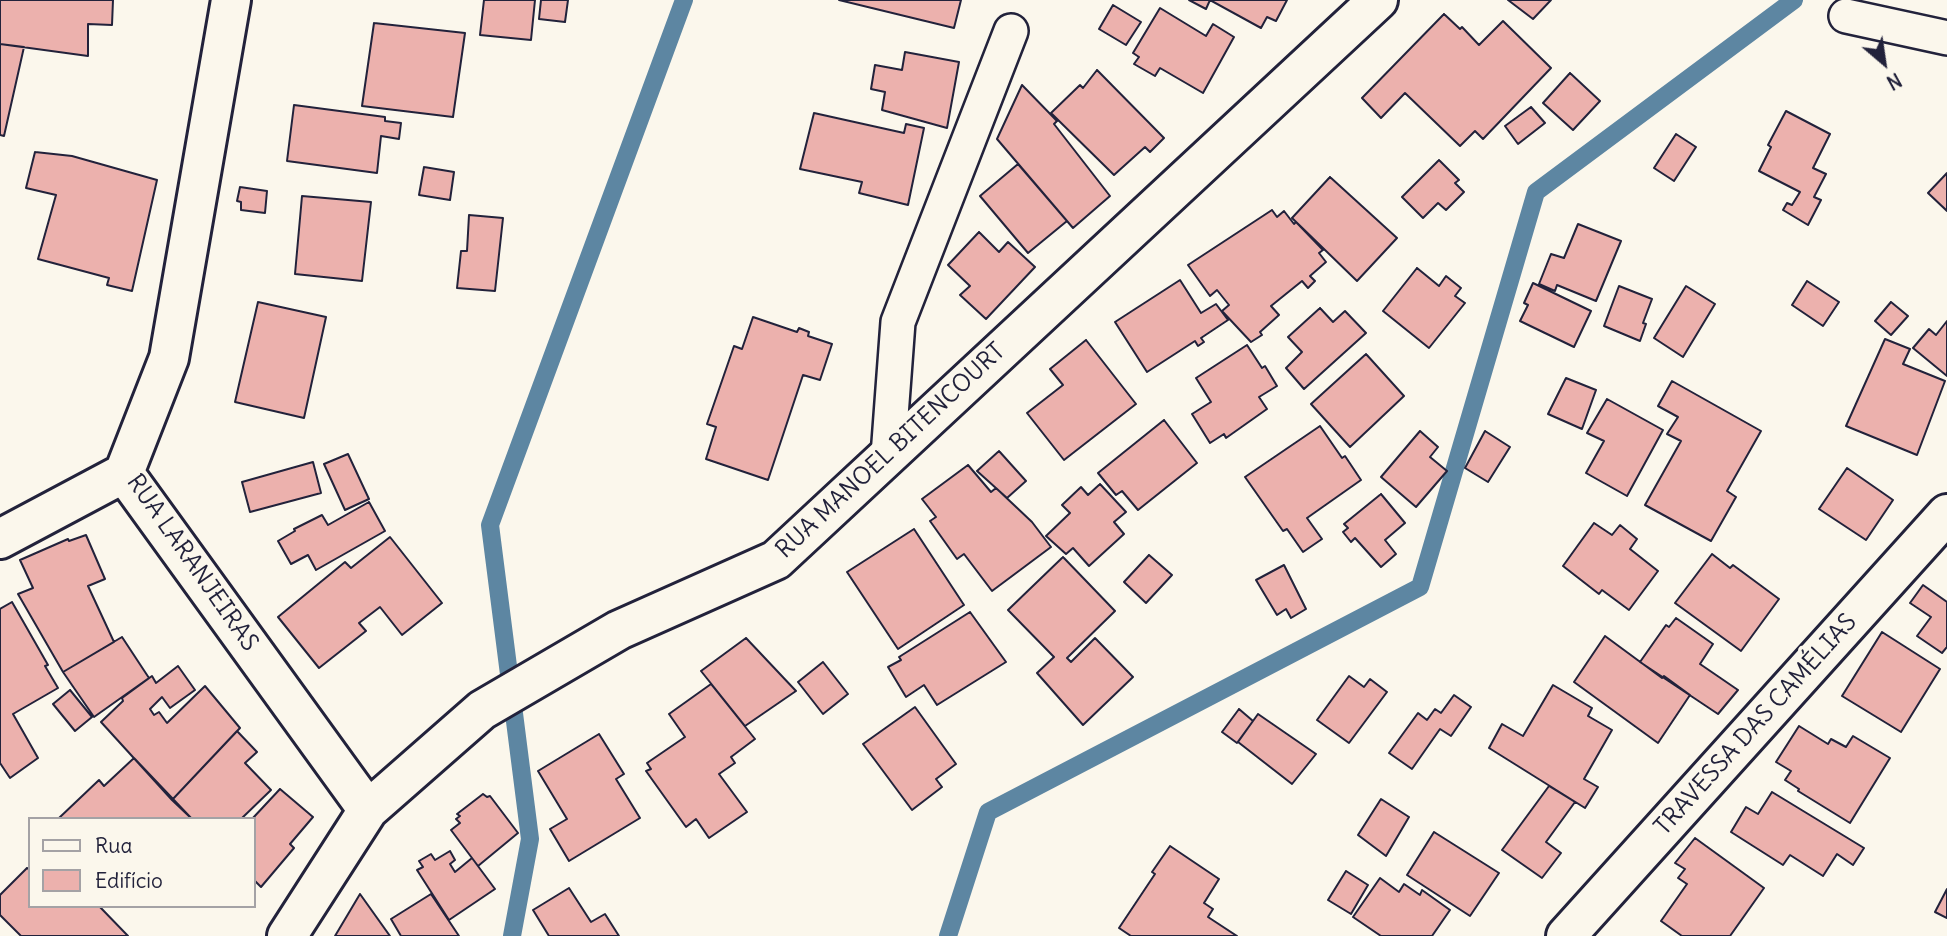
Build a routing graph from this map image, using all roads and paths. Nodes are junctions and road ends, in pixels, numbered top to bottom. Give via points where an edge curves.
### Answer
1 (231, 0) edge
2 (1378, 0) edge
3 (1846, 16) dead end
4 (1012, 31) dead end
5 (1947, 38) edge
6 (888, 456) junction
7 (124, 472) junction
8 (1947, 514) edge
9 (0, 539) edge
10 (368, 810) junction
11 (287, 936) edge
12 (1566, 936) edge

1 - 7 street, RUA LARANJEIRAS via 169,358
2 - 6 street, RUA MANOEL BITENCOURT
3 - 5 lane
4 - 6 lane via 898,322
6 - 10 street, RUA MANOEL BITENCOURT via 776,559 619,630 482,710
7 - 9 street
7 - 10 street, RUA LARANJEIRAS
8 - 12 street, TRAVESSA DAS CAMÉLIAS
10 - 11 street, RUA MANOEL BITENCOURT

